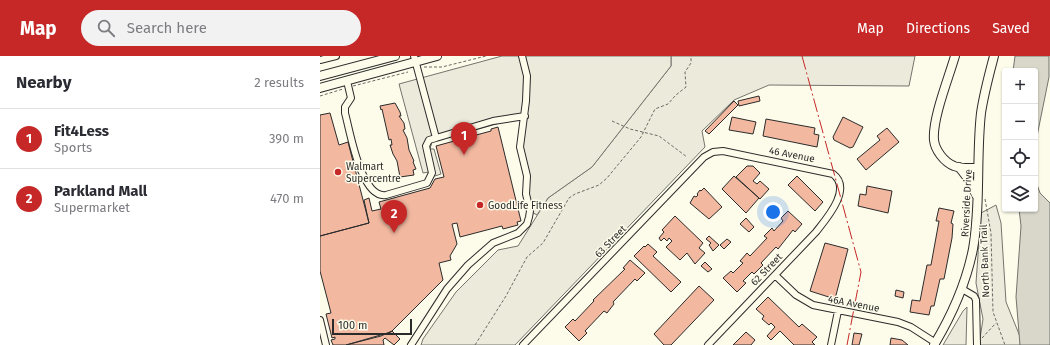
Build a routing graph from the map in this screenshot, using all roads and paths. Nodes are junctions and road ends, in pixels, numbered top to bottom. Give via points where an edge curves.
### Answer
1 (336, 56) edge
2 (395, 56) edge
3 (437, 56) edge
4 (486, 56) edge
5 (522, 56) edge
6 (691, 56) edge
7 (955, 56) edge
8 (994, 56) edge
9 (415, 59) edge
10 (320, 60) edge
11 (424, 67) dead end
12 (408, 72) dead end
13 (321, 76) edge
14 (348, 84) junction
15 (320, 88) edge
16 (320, 96) edge
17 (525, 116) junction
18 (612, 121) dead end
19 (645, 132) junction
20 (436, 138) junction
21 (713, 152) joint
22 (687, 157) dead end
23 (959, 167) junction
24 (978, 168) junction
25 (981, 198) junction
26 (835, 204) joint
27 (775, 275) junction
28 (962, 289) junction
29 (838, 311) junction
30 (320, 320) edge
31 (996, 323) junction
32 (935, 344) edge
33 (326, 345) edge
34 (411, 345) edge
35 (475, 345) edge
36 (523, 345) edge
37 (708, 345) edge
38 (831, 345) edge
39 (977, 345) edge
40 (1005, 345) edge

1 - 10 street
2 - 13 main road
3 - 9 main road
4 - 11 path via 442,67
5 - 17 street via 527,74
6 - 19 path via 691,62 685,72 686,86 668,104 655,109
7 - 23 main road via 937,118 934,139 945,160
8 - 24 main road, Riverside Drive via 986,82 981,113
9 - 14 main road
9 - 20 street
12 - 14 path
14 - 15 main road
14 - 16 path
14 - 20 street via 352,98 345,110 360,170 370,188 376,193 384,195 425,184 432,171 426,146 429,140
17 - 20 street via 493,121
17 - 34 street via 520,147 527,176 526,194 530,211 526,224 518,233 489,245 468,265 447,288
18 - 19 path
19 - 22 path via 669,142
19 - 35 path via 605,180 570,198 543,243 526,257 506,296
21 - 26 street, 46 Avenue via 723,151 829,172 836,176 840,187
21 - 36 street, 63 Street via 704,157
23 - 24 main road
23 - 25 main road
24 - 25 main road, Riverside Drive
25 - 28 main road, Riverside Drive via 973,249
25 - 31 path, North Bank Trail via 992,233 993,308
26 - 27 street, 62 Street via 816,232
27 - 29 street, 46A Avenue via 802,300
27 - 37 street, 62 Street
28 - 32 main road, Riverside Drive
28 - 39 street via 976,300
29 - 32 street, 46A Avenue via 898,322
29 - 38 street
30 - 33 street
31 - 39 path
31 - 40 path, North Bank Trail

